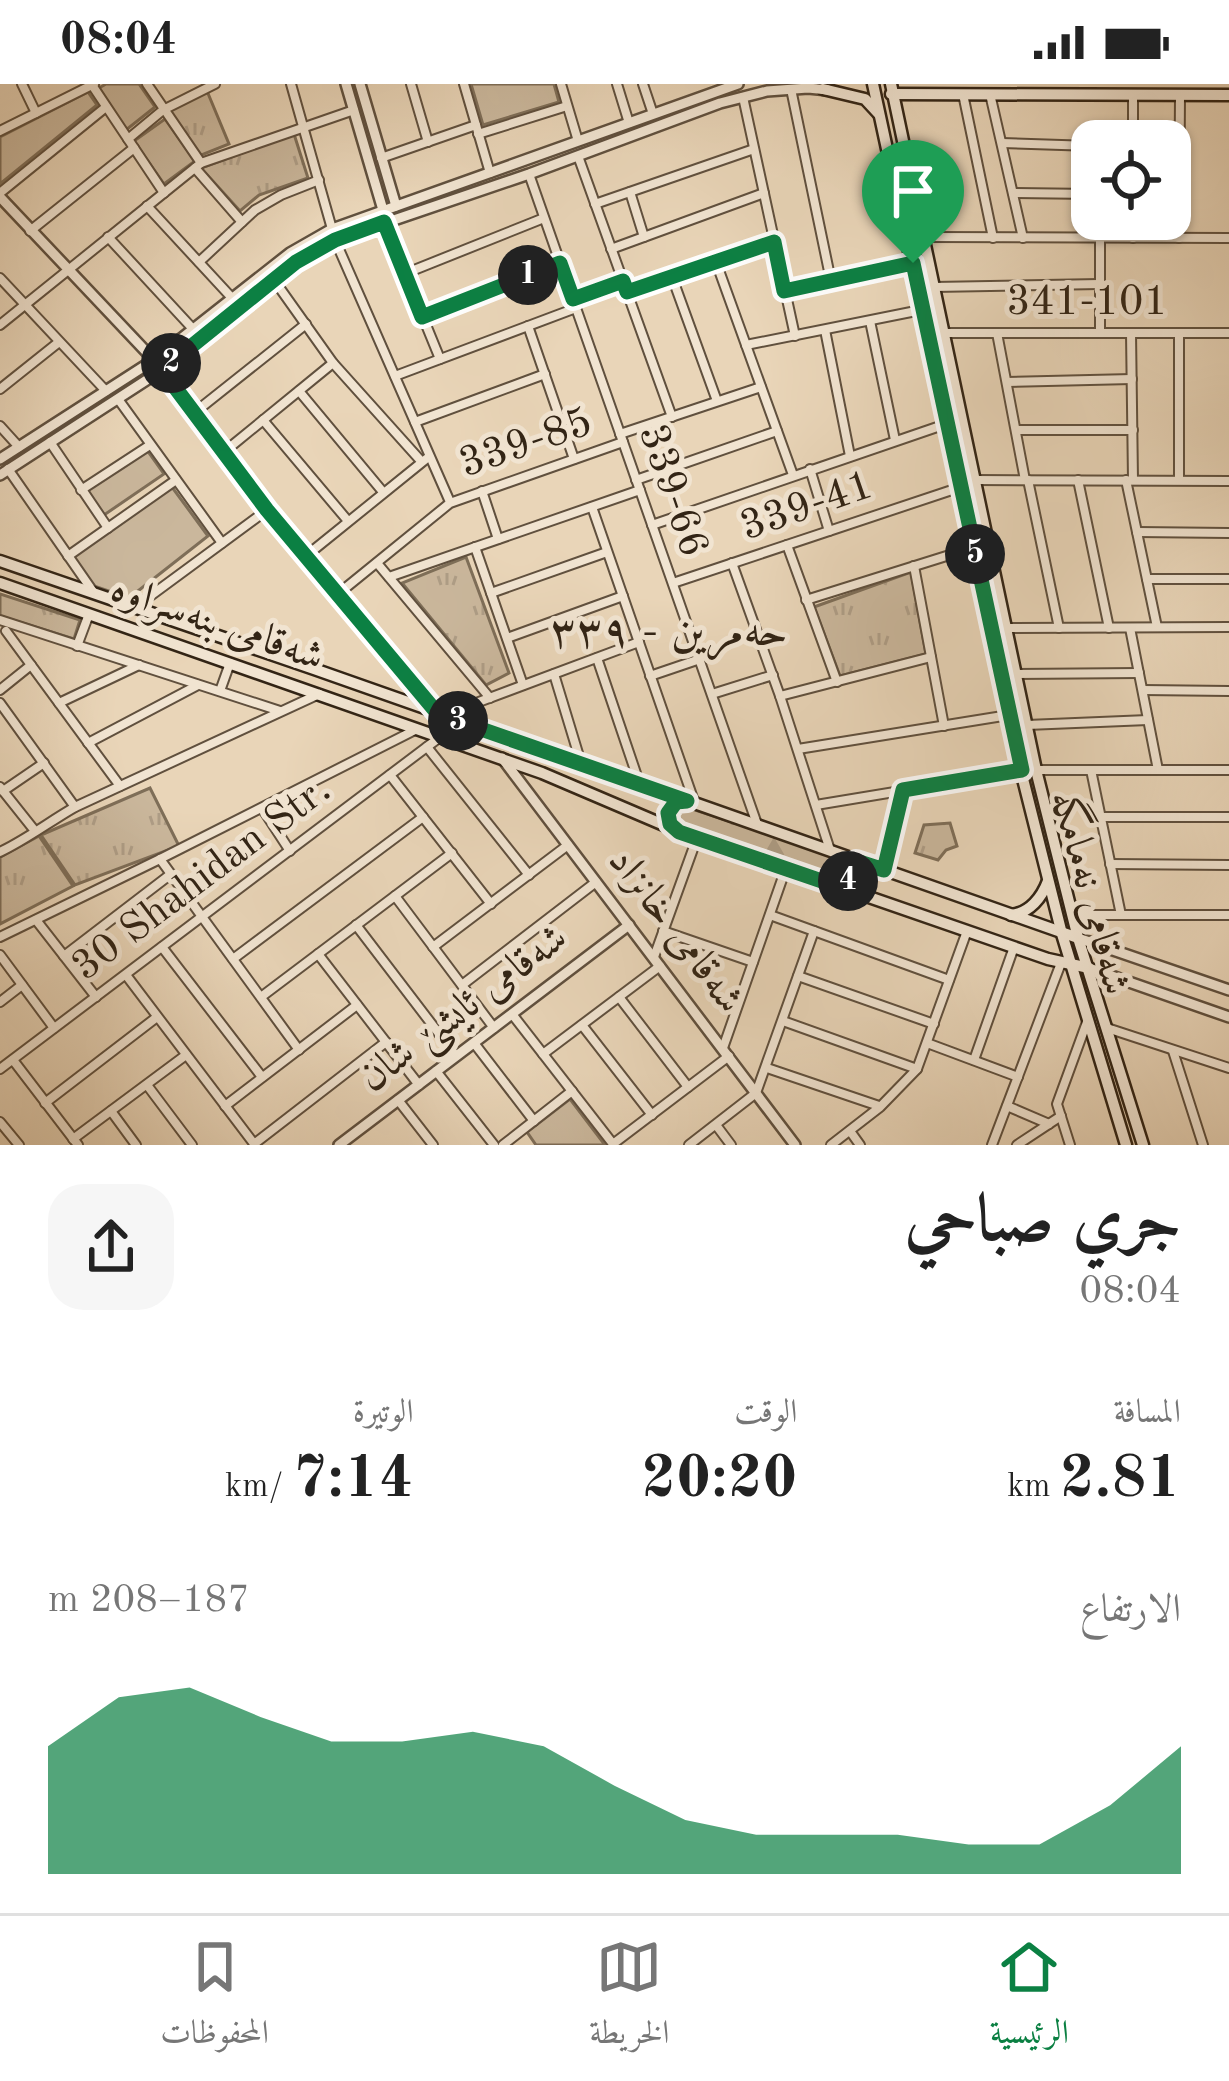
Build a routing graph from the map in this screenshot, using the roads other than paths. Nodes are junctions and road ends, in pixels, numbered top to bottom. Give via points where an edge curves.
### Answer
1 (22, 84) edge
2 (147, 84) edge
3 (215, 84) edge
4 (291, 84) edge
5 (346, 84) edge
6 (360, 84) edge
7 (411, 84) edge
8 (464, 84) edge
9 (561, 84) edge
10 (617, 84) edge
11 (644, 84) edge
12 (738, 84) edge
13 (88, 86) edge
14 (791, 88) junction
15 (875, 88) edge
16 (824, 89) junction
17 (892, 89) edge
18 (922, 94) junction
19 (963, 94) junction
20 (990, 94) junction
21 (1133, 95) junction
22 (1180, 95) junction
23 (1229, 95) edge
24 (743, 97) junction
25 (568, 106) junction
26 (106, 107) junction
27 (163, 110) junction
28 (353, 110) junction
29 (36, 113) junction
30 (653, 114) junction
31 (1133, 120) edge
32 (1180, 120) edge
33 (628, 123) junction
34 (2, 126) edge
35 (303, 127) junction
36 (884, 128) junction
37 (477, 130) junction
38 (578, 141) junction
39 (428, 142) junction
40 (1001, 143) junction
41 (131, 144) junction
42 (1071, 145) edge
43 (754, 149) junction
44 (578, 156) junction
45 (381, 158) junction
46 (908, 164) junction
47 (198, 166) junction
48 (490, 173) junction
49 (529, 174) junction
50 (319, 180) junction
51 (459, 190) junction
52 (631, 192) junction
53 (164, 193) junction
54 (764, 193) junction
55 (1013, 193) junction
56 (1071, 194) edge
57 (0, 195) edge
58 (596, 205) junction
59 (147, 206) junction
60 (396, 206) junction
61 (384, 216) junction
62 (544, 218) junction
63 (242, 222) junction
64 (30, 231) junction
65 (333, 234) junction
66 (108, 237) junction
67 (644, 237) junction
68 (924, 237) junction
69 (993, 238) junction
70 (1023, 238) junction
71 (1071, 238) edge
72 (1191, 238) edge
73 (1229, 238) edge
74 (1100, 240) edge
75 (774, 242) junction
76 (611, 249) junction
77 (199, 262) junction
78 (716, 262) junction
79 (560, 263) junction
80 (913, 263) junction
81 (66, 270) junction
82 (404, 274) junction
83 (672, 277) junction
84 (0, 278) edge
85 (274, 280) junction
86 (831, 280) junction
87 (623, 281) junction
88 (1100, 284) junction
89 (934, 287) junction
90 (784, 291) junction
91 (627, 292) junction
92 (232, 298) junction
93 (574, 303) junction
94 (24, 304) junction
95 (923, 310) junction
96 (422, 317) junction
97 (870, 321) junction
98 (0, 325) edge
99 (306, 325) junction
100 (528, 326) junction
101 (194, 329) junction
102 (824, 330) junction
103 (944, 333) junction
104 (997, 333) junction
105 (1100, 333) junction
106 (1131, 333) junction
107 (1179, 333) junction
108 (1229, 333) edge
109 (795, 336) junction
110 (59, 343) junction
111 (746, 345) junction
112 (440, 359) junction
113 (333, 363) junction
114 (158, 365) junction
115 (544, 374) junction
116 (394, 376) junction
117 (953, 377) junction
118 (1132, 379) junction
119 (938, 380) junction
120 (1006, 382) junction
121 (761, 387) junction
122 (0, 389) edge
123 (299, 391) junction
124 (102, 399) junction
125 (118, 399) junction
126 (717, 401) junction
127 (194, 412) junction
128 (672, 417) junction
129 (263, 420) junction
130 (415, 422) junction
131 (947, 423) junction
132 (0, 426) edge
133 (777, 430) junction
134 (1016, 430) junction
135 (1133, 430) junction
136 (622, 438) junction
137 (895, 440) junction
138 (50, 442) junction
139 (150, 445) junction
140 (19, 447) junction
141 (224, 452) junction
142 (850, 456) junction
143 (0, 459) edge
144 (426, 459) junction
145 (574, 459) junction
146 (810, 469) junction
147 (4, 472) edge
148 (793, 475) junction
149 (176, 480) junction
150 (975, 480) junction
151 (1026, 480) junction
152 (1078, 480) junction
153 (1130, 480) junction
154 (1179, 480) junction
155 (1229, 481) edge
156 (638, 485) junction
157 (961, 487) junction
158 (81, 490) junction
159 (482, 491) junction
160 (383, 492) junction
161 (450, 503) junction
162 (592, 507) junction
163 (267, 510) junction
164 (348, 521) junction
165 (984, 521) junction
166 (652, 524) junction
167 (969, 524) junction
168 (108, 528) junction
169 (829, 531) junction
170 (1137, 532) junction
171 (1229, 533) edge
172 (498, 539) junction
173 (222, 543) junction
174 (787, 545) junction
175 (974, 547) junction
176 (475, 548) junction
177 (607, 552) junction
178 (68, 556) junction
179 (306, 556) junction
180 (0, 561) edge
181 (377, 562) junction
182 (732, 563) junction
183 (914, 566) junction
184 (389, 577) junction
185 (1147, 579) junction
186 (1229, 579) edge
187 (0, 584) edge
188 (64, 584) junction
189 (673, 584) junction
190 (491, 593) junction
191 (94, 594) junction
192 (338, 594) junction
193 (623, 596) junction
194 (806, 600) junction
195 (57, 603) junction
196 (134, 608) junction
197 (89, 614) junction
198 (1229, 627) edge
199 (4, 628) edge
200 (1006, 628) junction
201 (1059, 628) junction
202 (1108, 628) junction
203 (1130, 628) junction
204 (1157, 628) junction
205 (507, 638) junction
206 (639, 642) junction
207 (77, 646) junction
208 (931, 657) junction
209 (597, 658) junction
210 (700, 659) junction
211 (230, 663) junction
212 (31, 665) junction
213 (139, 665) junction
214 (1139, 673) junction
215 (554, 674) junction
216 (773, 674) junction
217 (1016, 674) junction
218 (650, 676) junction
219 (836, 682) junction
220 (199, 685) junction
221 (524, 685) junction
222 (0, 690) edge
223 (1142, 690) junction
224 (1229, 691) edge
225 (220, 692) junction
226 (319, 694) junction
227 (712, 694) junction
228 (780, 696) junction
229 (490, 698) junction
230 (0, 703) edge
231 (58, 703) junction
232 (282, 712) junction
233 (438, 714) junction
234 (1010, 715) junction
235 (1148, 720) junction
236 (1027, 725) junction
237 (944, 726) junction
238 (417, 729) junction
239 (440, 737) junction
240 (88, 743) junction
241 (427, 747) junction
242 (797, 749) junction
243 (502, 758) junction
244 (44, 763) junction
245 (582, 765) junction
246 (1022, 770) junction
247 (1036, 770) junction
248 (1090, 770) junction
249 (1157, 770) junction
250 (1229, 770) edge
251 (390, 775) junction
252 (640, 785) junction
253 (120, 786) junction
254 (2, 789) edge
255 (903, 790) junction
256 (691, 803) junction
257 (816, 805) junction
258 (75, 807) junction
259 (262, 808) junction
260 (423, 817) junction
261 (1100, 817) junction
262 (1229, 818) edge
263 (759, 827) junction
264 (34, 831) junction
265 (679, 832) junction
266 (697, 838) junction
267 (568, 845) junction
268 (290, 850) junction
269 (0, 852) edge
270 (831, 852) junction
271 (452, 854) junction
272 (160, 860) junction
273 (856, 861) junction
274 (1110, 864) junction
275 (1229, 865) edge
276 (786, 868) junction
277 (884, 870) junction
278 (170, 874) junction
279 (529, 875) junction
280 (1049, 878) junction
281 (596, 882) junction
282 (845, 889) junction
283 (395, 896) junction
284 (491, 904) junction
285 (1071, 908) junction
286 (1121, 914) junction
287 (770, 915) junction
288 (1009, 915) junction
289 (1229, 915) edge
290 (202, 917) junction
291 (36, 920) junction
292 (629, 925) junction
293 (356, 926) junction
294 (967, 930) junction
295 (663, 931) junction
296 (814, 931) junction
297 (1062, 934) junction
298 (0, 937) edge
299 (1078, 938) junction
300 (162, 947) junction
301 (433, 947) junction
302 (1014, 947) junction
303 (318, 954) junction
304 (0, 955) edge
305 (64, 956) junction
306 (233, 959) junction
307 (657, 962) junction
308 (753, 962) junction
309 (1066, 964) junction
310 (1089, 968) junction
311 (126, 975) junction
312 (798, 976) junction
313 (949, 980) junction
314 (22, 985) junction
315 (462, 985) junction
316 (1229, 990) edge
317 (96, 997) junction
318 (619, 997) junction
319 (261, 998) junction
320 (0, 1002) edge
321 (357, 1005) junction
322 (512, 1014) junction
323 (158, 1016) junction
324 (1229, 1017) edge
325 (1088, 1020) junction
326 (783, 1022) junction
327 (934, 1024) junction
328 (582, 1025) junction
329 (54, 1028) junction
330 (494, 1028) junction
331 (1107, 1028) junction
332 (386, 1042) junction
333 (474, 1042) junction
334 (927, 1043) junction
335 (299, 1049) junction
336 (1173, 1049) junction
337 (726, 1052) junction
338 (543, 1054) junction
339 (186, 1055) junction
340 (456, 1056) junction
341 (13, 1060) junction
342 (974, 1060) junction
343 (766, 1068) junction
344 (0, 1069) edge
345 (917, 1069) junction
346 (1228, 1070) edge
347 (436, 1071) junction
348 (1018, 1077) junction
349 (262, 1078) junction
350 (419, 1084) junction
351 (147, 1085) junction
352 (688, 1087) junction
353 (572, 1091) junction
354 (756, 1094) junction
355 (398, 1100) junction
356 (45, 1102) junction
357 (225, 1106) junction
358 (1007, 1106) junction
359 (880, 1107) junction
360 (111, 1111) junction
361 (652, 1115) junction
362 (1060, 1116) junction
363 (534, 1121) junction
364 (0, 1122) edge
365 (1049, 1124) junction
366 (716, 1125) junction
367 (850, 1131) junction
368 (75, 1142) edge
369 (429, 1143) edge
370 (19, 1145) edge
371 (136, 1145) edge
372 (192, 1145) edge
373 (254, 1145) edge
374 (339, 1145) edge
375 (498, 1145) edge
376 (612, 1145) edge
377 (689, 1145) edge
378 (731, 1145) edge
379 (796, 1145) edge
380 (831, 1145) edge
381 (860, 1145) edge
382 (992, 1145) edge
383 (1017, 1145) edge
384 (1070, 1145) edge
385 (1126, 1145) edge
386 (1143, 1145) edge
387 (1203, 1145) edge

1 - 29 street
2 - 27 street
3 - 27 street
4 - 35 street
5 - 28 street
6 - 45 street
7 - 39 street
8 - 37 street
9 - 25 street
10 - 33 street
11 - 30 street
12 - 30 street
13 - 26 street
13 - 29 street
14 - 16 street
14 - 24 street
14 - 86 street
15 - 16 street
15 - 17 main road
15 - 36 main road, شەقامی نەمامگە
16 - 36 main road via 868,100
17 - 18 main road
17 - 46 main road, شەقامی نەمامگە
18 - 19 main road
18 - 46 main road via 899,100
19 - 20 main road
19 - 69 street
20 - 21 main road
20 - 40 street
21 - 22 main road
21 - 31 street
22 - 23 main road
22 - 32 street
24 - 43 street
24 - 44 street
25 - 37 street
25 - 38 street
26 - 41 street
26 - 57 street
27 - 41 street
27 - 47 street
28 - 35 street
28 - 61 street
29 - 34 street
30 - 33 street
33 - 38 street
35 - 47 street
35 - 50 street
36 - 80 main road, شەقامی نەمامگە
37 - 39 street
37 - 48 street
38 - 48 street
39 - 45 street
40 - 42 street
40 - 55 street
41 - 53 street
41 - 64 street
43 - 52 street
43 - 54 street
44 - 49 street
44 - 58 street
45 - 60 street
46 - 68 main road, شەقامی نەمامگە
47 - 53 street
47 - 63 street
48 - 51 street
49 - 51 street
49 - 62 street, 339-66
50 - 63 street
50 - 65 street
51 - 60 street
51 - 61 street
52 - 58 street
52 - 67 street
53 - 59 street
54 - 67 street
54 - 75 street
55 - 56 street
55 - 70 street
57 - 64 street
58 - 76 street
59 - 66 street
59 - 77 street
60 - 61 street
61 - 65 street
61 - 82 street
62 - 79 street, 339-66
62 - 82 street
63 - 77 street
64 - 81 street
65 - 85 street
65 - 92 street via 290,253
65 - 116 street
66 - 81 street
66 - 101 street
67 - 76 street
68 - 69 street
68 - 89 main road, شەقامی نەمامگە
69 - 70 street
70 - 71 street
72 - 73 street
74 - 88 street
75 - 78 street
75 - 90 street
76 - 87 street
77 - 92 street
78 - 83 street
78 - 111 street
79 - 93 street, 339-66
79 - 96 street
80 - 86 street
80 - 95 main road, شەقامی نەمامگە
81 - 94 street
81 - 114 street
82 - 96 street
83 - 91 street
83 - 126 street
84 - 94 street
85 - 99 street
85 - 114 street
86 - 90 street
87 - 91 street
87 - 93 street
88 - 89 street
88 - 105 street
89 - 103 main road, شەقامی نەمامگە
90 - 109 street
91 - 128 street
92 - 101 street
93 - 100 street
93 - 136 street, 339-66
94 - 98 street
94 - 110 street
95 - 97 street
95 - 119 main road, شەقامی نەمامگە
96 - 112 street
97 - 102 street
97 - 137 street
99 - 113 street
99 - 127 street
100 - 112 street
100 - 115 street
101 - 114 street
102 - 109 street
102 - 142 street
103 - 104 street, 341-101
103 - 117 main road, شەقامی نەمامگە
104 - 105 street, 341-101
104 - 120 street
105 - 106 street, 341-101
106 - 107 street, 341-101
106 - 118 street
107 - 108 street, 341-101
107 - 154 street
109 - 111 street
110 - 122 street
110 - 124 street
111 - 121 street
112 - 116 street
113 - 123 street
113 - 144 street
114 - 124 street
114 - 125 street
114 - 127 street
115 - 130 street
115 - 145 street
116 - 130 street
117 - 119 main road
117 - 150 main road, شەقامی نەمامگە
118 - 120 street
118 - 135 street
119 - 131 main road, شەقامی نەمامگە
120 - 134 street
121 - 126 street, 339-85
121 - 133 street
123 - 129 street
123 - 160 street
124 - 125 street
124 - 138 street
124 - 140 street
125 - 139 street
126 - 128 street, 339-85
127 - 141 street
128 - 136 street, 339-85
129 - 141 street
129 - 164 street
130 - 144 street
131 - 137 street
131 - 157 main road, شەقامی نەمامگە
132 - 140 street
133 - 148 street
133 - 156 street
134 - 135 street
134 - 151 street
135 - 153 street
136 - 145 street, 339-85
136 - 156 street, 339-66
137 - 142 street
138 - 147 street
138 - 158 street
139 - 149 street
139 - 158 street
140 - 143 street
141 - 163 street
142 - 146 street
144 - 160 street
144 - 161 street
145 - 159 street, 339-85
146 - 148 street
146 - 169 street
147 - 178 street
148 - 166 street
149 - 168 street
149 - 173 street
150 - 151 street
150 - 165 main road, شەقامی نەمامگە
151 - 152 street
151 - 201 street
152 - 153 street
152 - 202 street
153 - 154 street
153 - 170 street
154 - 155 street
156 - 162 street
156 - 166 street, 339-66
157 - 167 main road, شەقامی نەمامگە
157 - 169 street, 339-41
158 - 168 street
159 - 161 street, 339-85
159 - 172 street
160 - 164 street
161 - 181 street, 339-85
162 - 172 street
162 - 177 street
163 - 173 street
163 - 179 street
164 - 179 street
165 - 167 main road
165 - 200 main road, شەقامی نەمامگە
166 - 189 street, 339-66
167 - 175 main road, شەقامی نەمامگە
168 - 178 street
169 - 174 street, 339-41
170 - 171 street
170 - 185 street
172 - 176 street
173 - 196 street
174 - 182 street, 339-41
174 - 194 street
175 - 183 street
175 - 234 main road, شەقامی نەمامگە
176 - 184 street
176 - 190 street
177 - 190 street
177 - 193 street
178 - 191 street
179 - 192 street
180 - 188 main road, شەقامی بنەسراوە
181 - 184 street
181 - 192 street, 339-85
182 - 189 street, 339-41
182 - 216 street
183 - 194 street
183 - 208 street
184 - 229 street
185 - 186 street
185 - 204 street
187 - 195 main road, شەقامی بنەسراوە
188 - 191 main road, شەقامی بنەسراوە
188 - 195 main road
189 - 210 street, 339-66
190 - 205 street
191 - 196 main road, شەقامی بنەسراوە
192 - 233 street
193 - 205 street
193 - 206 street
194 - 219 street
195 - 197 main road, شەقامی بنەسراوە
196 - 233 main road, شەقامی بنەسراوە
197 - 207 street
197 - 211 main road, شەقامی بنەسراوە
198 - 204 street
199 - 207 street
199 - 212 street
200 - 201 street
200 - 217 main road, شەقامی نەمامگە
201 - 202 street
202 - 203 street
203 - 204 street
203 - 214 street
205 - 221 street
206 - 209 street
206 - 218 street
207 - 213 street
208 - 219 street
208 - 237 street
209 - 215 street
209 - 252 street
210 - 218 street
210 - 227 street, 339-66
211 - 225 street
211 - 226 main road, شەقامی بنەسراوە
212 - 222 street
212 - 231 street
213 - 220 street
213 - 231 street
214 - 217 street
214 - 223 street
215 - 221 street
215 - 245 street
216 - 227 street
216 - 228 street
217 - 236 main road, شەقامی نەمامگە
218 - 256 street
219 - 228 street
220 - 225 street
220 - 240 street
221 - 229 street
223 - 224 street
223 - 235 street
225 - 232 street
226 - 232 street
226 - 238 main road, شەقامی بنەسراوە
227 - 263 street, 339-66
228 - 242 street
229 - 233 street
230 - 244 street
231 - 240 street
232 - 253 street
233 - 245 main road, شەقامی بنەسراوە
234 - 237 street
234 - 246 main road, شەقامی نەمامگە
235 - 236 street
235 - 249 street
236 - 247 main road, شەقامی نەمامگە
237 - 242 street
238 - 239 main road, شەقامی بنەسراوە
238 - 259 street
239 - 241 street, 30 Shahidan Str.
239 - 243 main road, شەقامی بنەسراوە
240 - 253 street
241 - 251 street, 30 Shahidan Str.
241 - 279 street
242 - 257 street
243 - 265 main road, شەقامی بنەسراوە
243 - 267 street, شەقامی خانزاد
244 - 254 street
244 - 258 street
245 - 252 main road, شەقامی بنەسراوە
246 - 255 street
246 - 280 main road, شەقامی نەمامگە
247 - 248 street
247 - 285 main road, شەقامی نەمامگە
248 - 249 street
248 - 261 street
249 - 250 street
251 - 260 street
251 - 268 street, 30 Shahidan Str.
252 - 256 main road, شەقامی بنەسراوە
253 - 258 street
254 - 264 street
255 - 257 street
255 - 277 street
256 - 263 main road, شەقامی بنەسراوە
256 - 265 main road via 676,802 668,813
257 - 270 street
258 - 264 street
259 - 268 street
259 - 272 street
260 - 271 street
260 - 306 street
261 - 262 street
261 - 274 street
263 - 270 main road, شەقامی بنەسراوە
264 - 269 street
265 - 266 main road, شەقامی بنەسراوە
266 - 276 main road, شەقامی بنەسراوە
266 - 295 street
267 - 279 street
267 - 281 street, شەقامی خانزاد
268 - 290 street, 30 Shahidan Str.
270 - 273 main road, شەقامی بنەسراوە
271 - 283 street
271 - 284 street
272 - 278 street
272 - 291 street
273 - 277 main road, شەقامی بنەسراوە
273 - 282 main road
274 - 275 street
274 - 286 street
276 - 282 main road, شەقامی بنەسراوە
276 - 287 street
277 - 288 main road, شەقامی بنەسراوە
278 - 290 street
278 - 305 street
279 - 284 street
280 - 288 main road via 1027,910
280 - 297 main road, شەقامی نەمامگە
281 - 292 street, شەقامی خانزاد
281 - 315 street
282 - 294 main road, شەقامی بنەسراوە
283 - 293 street
283 - 301 street
284 - 301 street
285 - 286 street
285 - 299 main road, شەقامی نەمامگە
286 - 289 street
287 - 296 street
287 - 308 street
288 - 297 main road, شەقامی بنەسراوە
290 - 300 street, 30 Shahidan Str.
290 - 306 street
291 - 298 street
291 - 305 street
292 - 307 street, شەقامی خانزاد
292 - 322 street, شەقامی ئایشێ شان
293 - 303 street
293 - 340 street
294 - 302 main road, شەقامی بنەسراوە
294 - 313 street
295 - 307 street
295 - 308 street
296 - 312 street
296 - 313 street
297 - 299 main road, شەقامی بنەسراوە
297 - 309 main road, شەقامی نەمامگە
299 - 310 main road, شەقامی نەمامگە
299 - 316 street
300 - 311 street, 30 Shahidan Str.
300 - 349 street
301 - 315 street
302 - 309 main road, شەقامی بنەسراوە
302 - 342 street
303 - 319 street
303 - 321 street
304 - 314 street
305 - 317 street
306 - 319 street
307 - 318 street
307 - 337 street, شەقامی خانزاد
308 - 337 street
309 - 310 main road, شەقامی بنەسراوە
309 - 325 main road, شەقامی نەمامگە
309 - 348 street
310 - 324 street
310 - 331 main road, شەقامی نەمامگە
311 - 317 street, 30 Shahidan Str.
311 - 323 street
312 - 326 street
312 - 327 street
313 - 327 street
314 - 320 street
314 - 329 street
315 - 330 street
317 - 329 street, 30 Shahidan Str.
318 - 328 street
318 - 352 street
319 - 335 street
321 - 332 street
321 - 335 street
322 - 330 street, شەقامی ئایشێ شان
322 - 338 street
323 - 339 street
323 - 356 street
325 - 362 street via 1057,1104
325 - 385 main road, شەقامی نەمامگە
326 - 343 street
326 - 345 street
327 - 334 street
328 - 338 street
328 - 361 street
329 - 341 street, 30 Shahidan Str.
330 - 333 street, شەقامی ئایشێ شان
331 - 336 street
331 - 386 main road, شەقامی نەمامگە
332 - 350 street
332 - 373 street
333 - 340 street, شەقامی ئایشێ شان
333 - 363 street
334 - 342 street
334 - 345 street
335 - 349 street
336 - 346 street
336 - 387 street
337 - 352 street
337 - 354 street, شەقامی خانزاد
338 - 353 street
339 - 351 street
339 - 357 street
340 - 347 street, شەقامی ئایشێ شان
341 - 344 street, 30 Shahidan Str.
341 - 356 street
342 - 348 street
343 - 354 street
343 - 359 street
345 - 359 street
347 - 350 street, شەقامی ئایشێ شان
347 - 375 street
348 - 358 street
349 - 357 street
350 - 355 street, شەقامی ئایشێ شان
351 - 360 street
351 - 372 street
352 - 361 street
353 - 363 street
353 - 376 street
354 - 366 street
354 - 379 street, شەقامی خانزاد
355 - 369 street
355 - 374 street, شەقامی ئایشێ شان
356 - 368 street
357 - 373 street
358 - 365 street
358 - 382 street
359 - 367 street
360 - 368 street
360 - 371 street
361 - 376 street
362 - 365 street
362 - 384 street
363 - 375 street
364 - 370 street
365 - 383 street
366 - 377 street
366 - 378 street
367 - 380 street
367 - 381 street

